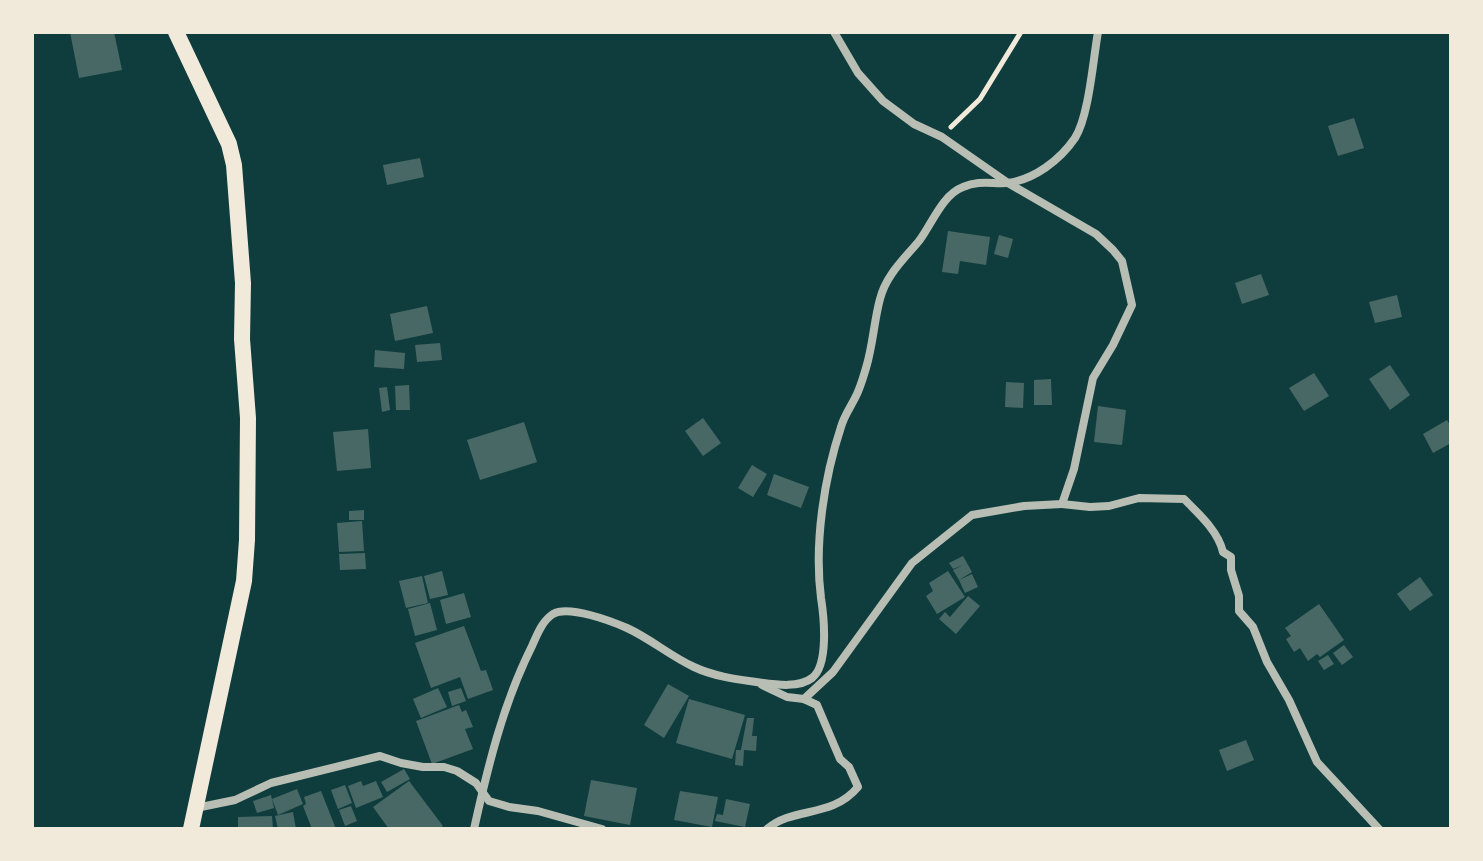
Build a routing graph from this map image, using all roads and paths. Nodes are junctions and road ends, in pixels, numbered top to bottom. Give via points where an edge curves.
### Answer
1 (176, 32) edge
2 (834, 32) edge
3 (1021, 32) edge
4 (1098, 32) edge
5 (942, 137) junction
6 (1008, 183) junction
7 (1062, 504) junction
8 (757, 682) junction
9 (804, 699) junction
10 (481, 791) junction
11 (195, 809) junction
12 (191, 829) edge
13 (474, 829) edge
14 (602, 829) edge
15 (767, 829) edge
16 (1379, 829) edge

1 - 11 main road via 234,165 248,418 244,581
2 - 5 street via 858,73 883,101
3 - 5 path via 980,99
4 - 6 street via 1085,110 1074,140 1037,174
5 - 6 street
6 - 7 street via 1096,234 1113,250 1122,261 1132,305 1093,378
6 - 8 street via 981,182 958,189 884,287 869,357 840,428 825,498 818,556 824,630 819,671 798,683
7 - 9 street via 972,515 912,563 833,672
7 - 16 street via 1090,507 1139,498 1184,499 1200,515 1231,557 1239,611 1253,627 1317,762
8 - 9 street
8 - 10 street via 693,667 654,642 589,614 552,615 517,678
9 - 15 street via 817,705 858,787 838,804 786,817
10 - 11 street via 457,771 380,756 271,783 235,800
10 - 13 street
10 - 14 street via 489,801
11 - 12 main road

